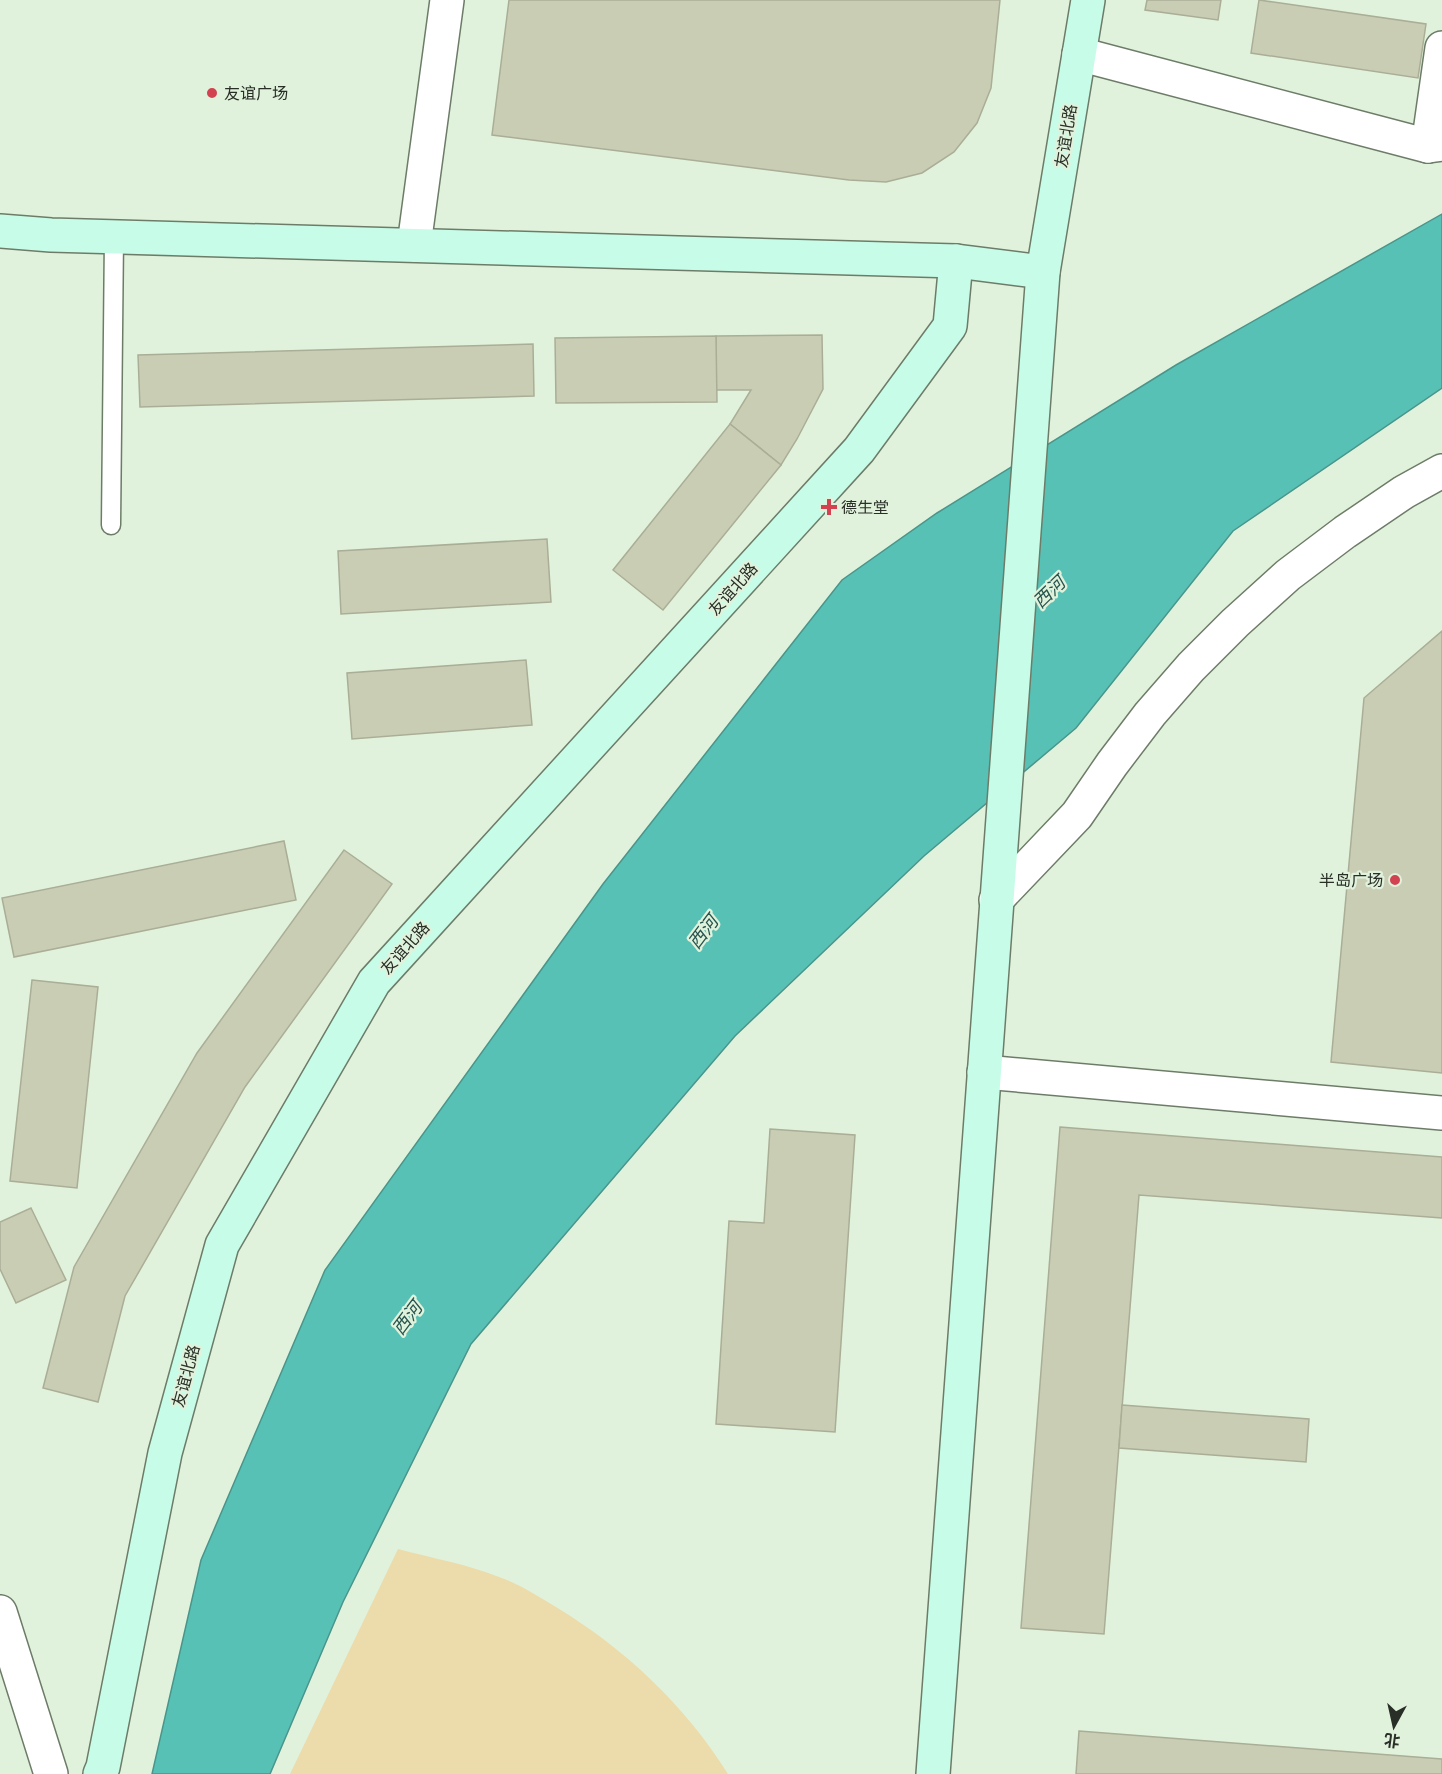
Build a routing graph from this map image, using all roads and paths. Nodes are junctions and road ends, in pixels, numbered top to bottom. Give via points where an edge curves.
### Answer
1 (447, 0) edge
2 (1088, 0) edge
3 (1442, 48) edge
4 (1080, 54) junction
5 (1435, 145) edge
6 (0, 231) edge
7 (114, 236) junction
8 (414, 245) junction
9 (956, 261) junction
10 (1043, 272) junction
11 (1442, 471) edge
12 (111, 525) dead end
13 (996, 900) junction
14 (984, 1072) junction
15 (1442, 1113) edge
16 (0, 1612) edge
17 (51, 1774) edge
18 (100, 1774) edge
19 (933, 1774) edge

1 - 8 street
2 - 4 main road, 友谊北路
3 - 5 street
4 - 5 street
4 - 10 main road, 友谊北路
6 - 7 main road
7 - 8 main road
7 - 12 lane
8 - 9 main road
9 - 10 main road
9 - 18 main road, 友谊北路 via 950,326 859,450 374,982 222,1245 165,1453
10 - 13 main road, 友谊北路
11 - 13 street via 1345,532 1288,575 1235,623 1150,714 1077,815
13 - 14 main road, 友谊北路
14 - 15 street
14 - 19 main road, 友谊北路
16 - 17 street

